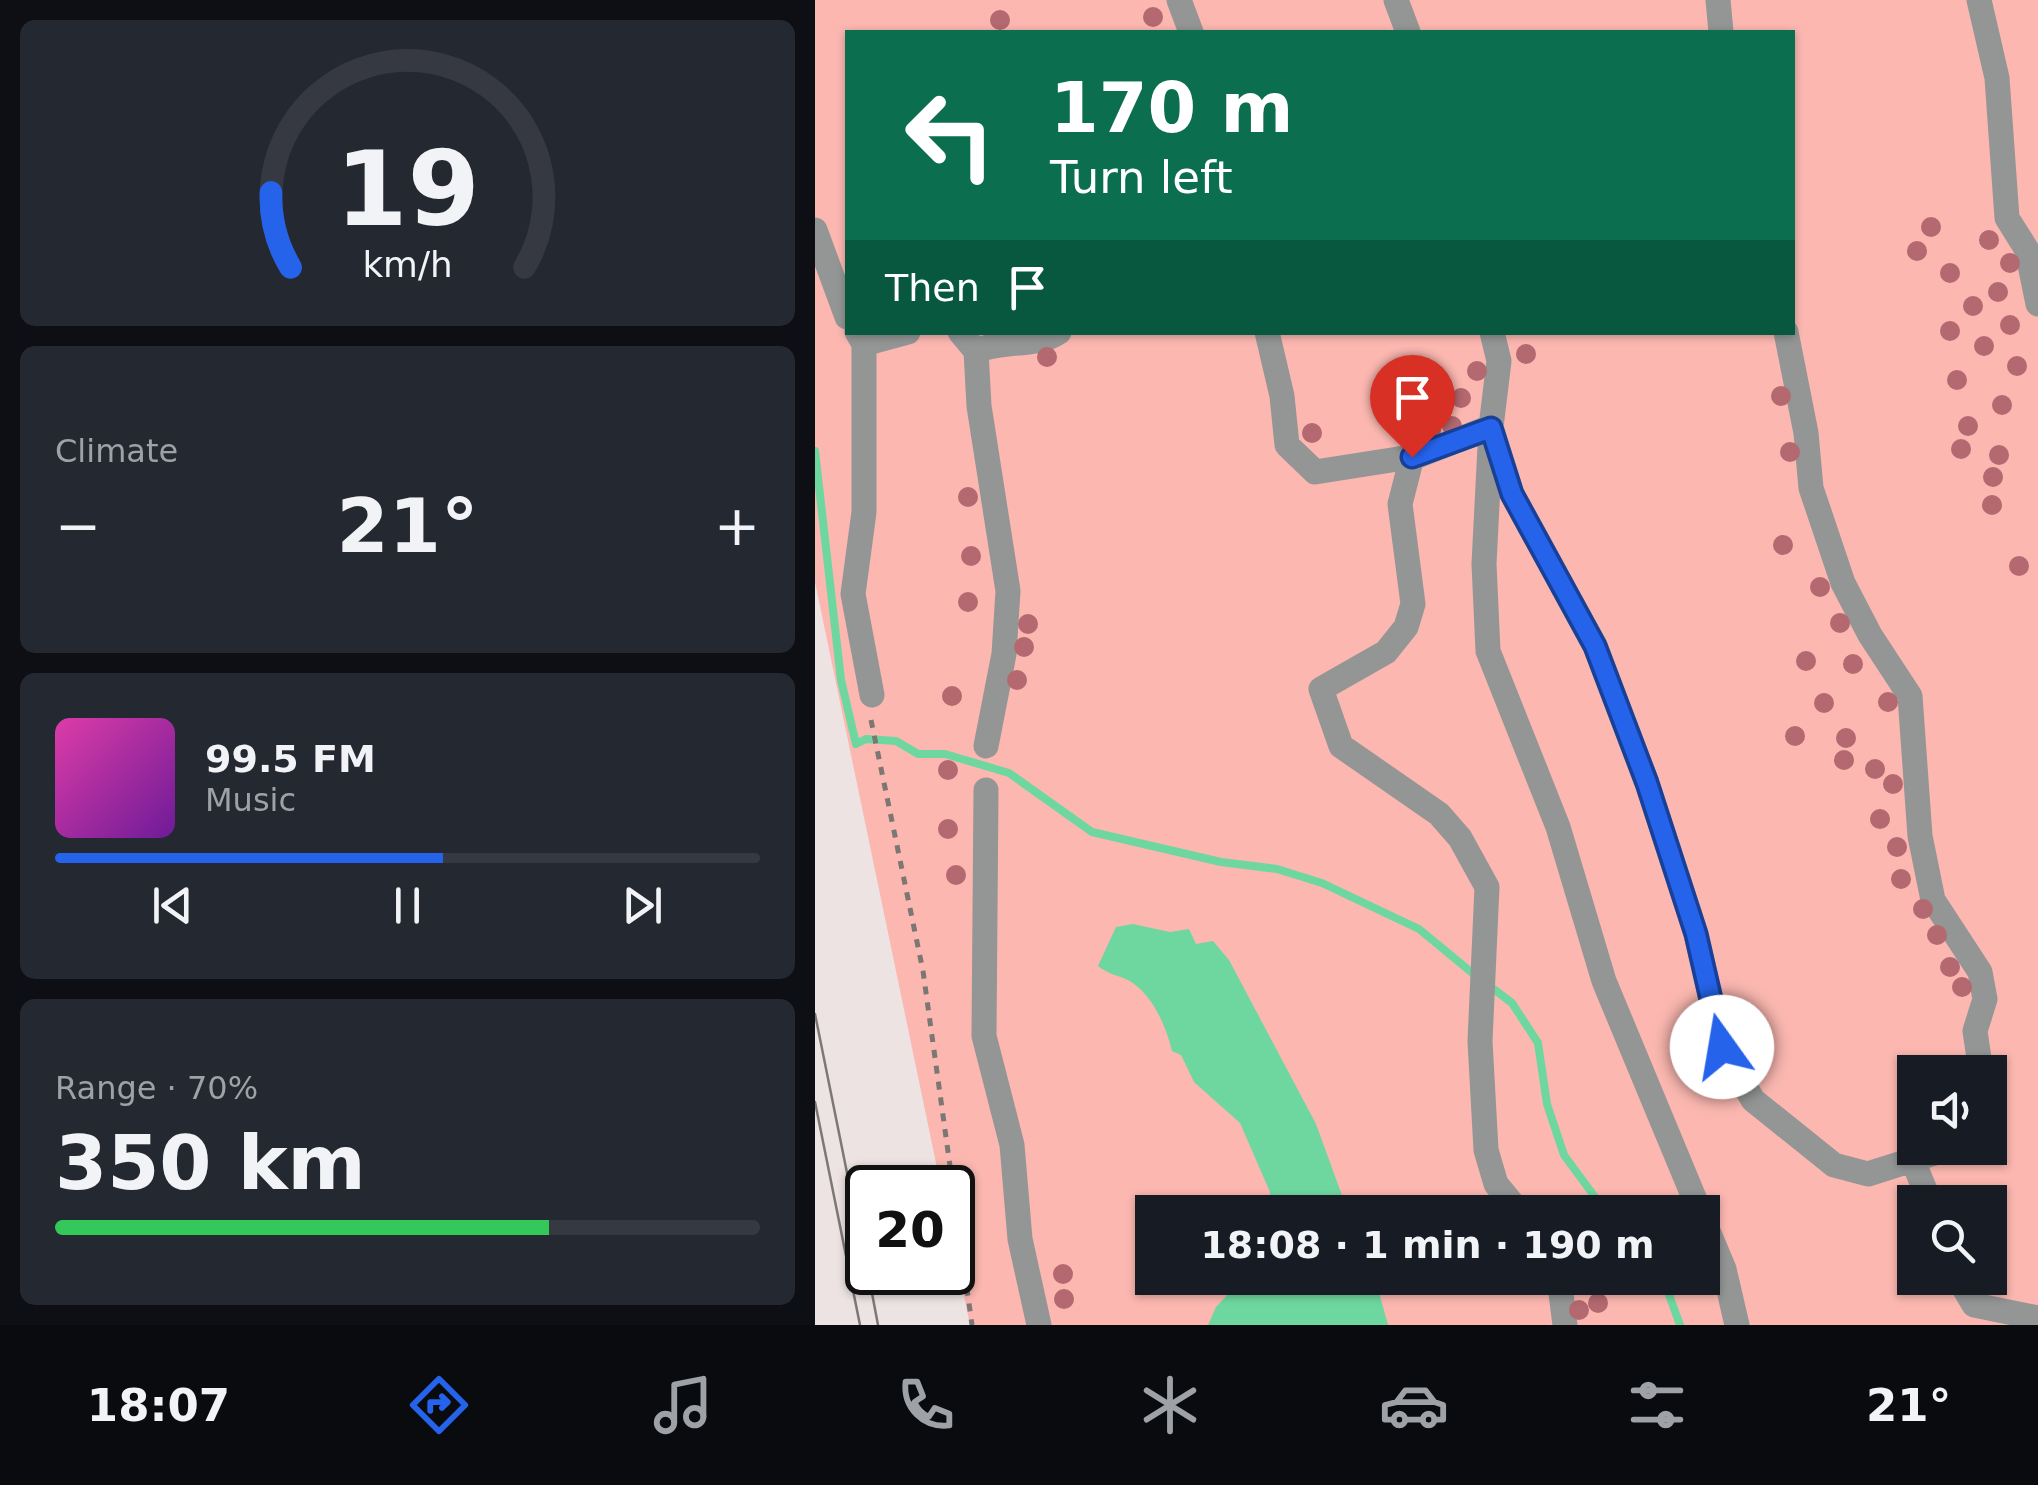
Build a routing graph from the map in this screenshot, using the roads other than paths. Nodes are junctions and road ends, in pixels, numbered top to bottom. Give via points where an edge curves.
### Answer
1 (1179, 0) edge
2 (1396, 0) edge
3 (1718, 0) edge
4 (1979, 0) edge
5 (1190, 30) edge
6 (1407, 30) edge
7 (1721, 30) edge
8 (815, 230) edge
9 (2038, 304) edge
10 (845, 312) edge
11 (1054, 335) edge
12 (1268, 335) edge
13 (1494, 335) edge
14 (1787, 335) edge
15 (860, 338) edge
16 (968, 342) edge
17 (1491, 428) junction
18 (1412, 457) junction
19 (872, 695) dead end
20 (986, 746) dead end
21 (986, 790) dead end
22 (1979, 1055) edge
23 (1899, 1165) edge
24 (1505, 1195) edge
25 (1692, 1195) edge
26 (1720, 1262) edge
27 (1561, 1295) edge
28 (1968, 1295) edge
29 (2038, 1318) edge
30 (1039, 1325) edge
31 (1565, 1325) edge
32 (1737, 1325) edge

1 - 5 lane
2 - 6 lane
3 - 7 lane
4 - 9 lane via 1997,78 2007,218 2027,250
8 - 10 lane
11 - 16 lane
12 - 18 lane via 1287,445 1315,472
13 - 17 lane via 1499,361
14 - 22 lane via 1811,488 1827,536 1861,618 1910,696 1933,900 1980,972 1985,999 1975,1031
15 - 19 lane via 863,512 853,594
16 - 20 lane via 1009,592 1005,654
17 - 18 lane
17 - 23 lane via 1512,494 1595,646 1647,783 1696,934 1722,1047 1753,1100 1834,1165 1867,1174
17 - 25 lane via 1484,564 1488,652 1558,827 1604,981
18 - 24 lane via 1400,504 1413,604 1406,626 1386,652 1321,689 1341,746 1414,794 1460,838 1487,886 1479,1040 1486,1150
21 - 30 lane via 984,1036 1012,1145 1019,1240
26 - 32 lane
27 - 31 lane
28 - 29 lane via 1974,1305

